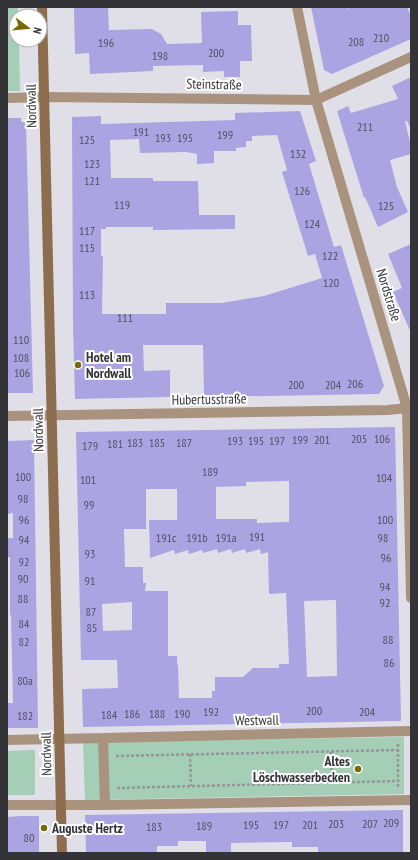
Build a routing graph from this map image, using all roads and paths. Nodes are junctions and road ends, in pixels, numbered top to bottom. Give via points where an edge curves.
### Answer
1 (42, 7) edge
2 (296, 7) edge
3 (411, 57) edge
4 (45, 97) junction
5 (7, 98) edge
6 (316, 100) junction
7 (409, 407) edge
8 (7, 416) edge
9 (52, 416) junction
10 (411, 598) edge
11 (411, 731) edge
12 (398, 732) junction
13 (60, 738) junction
14 (103, 738) junction
15 (7, 740) edge
16 (398, 750) junction
17 (331, 752) junction
18 (190, 754) junction
19 (104, 756) junction
20 (398, 781) junction
21 (332, 783) junction
22 (191, 786) junction
23 (104, 788) junction
24 (398, 800) junction
25 (411, 800) edge
26 (7, 805) edge
27 (61, 805) junction
28 (105, 805) junction
29 (62, 853) edge

1 - 4 street, Nordwall
2 - 6 street, Nordstraße
3 - 6 street, Steinstraße
4 - 5 street, Steinstraße
4 - 6 street, Steinstraße
4 - 9 street, Nordwall
6 - 7 street, Nordstraße
7 - 9 street, Hubertusstraße via 380,410
7 - 10 street, Nordstraße
8 - 9 street, Hubertusstraße
9 - 13 street, Nordwall
11 - 12 street, Westwall
12 - 14 street, Westwall
12 - 16 path
13 - 14 street, Westwall
13 - 15 street, Westwall
13 - 27 street, Nordwall
14 - 19 street
16 - 17 path
16 - 20 path
17 - 18 path
17 - 21 path
18 - 19 path
18 - 22 path
19 - 23 street
20 - 21 path
20 - 24 path
21 - 22 path
22 - 23 path
23 - 28 street
24 - 25 street
24 - 28 street
26 - 27 street
27 - 28 street
27 - 29 street, Nordwall

